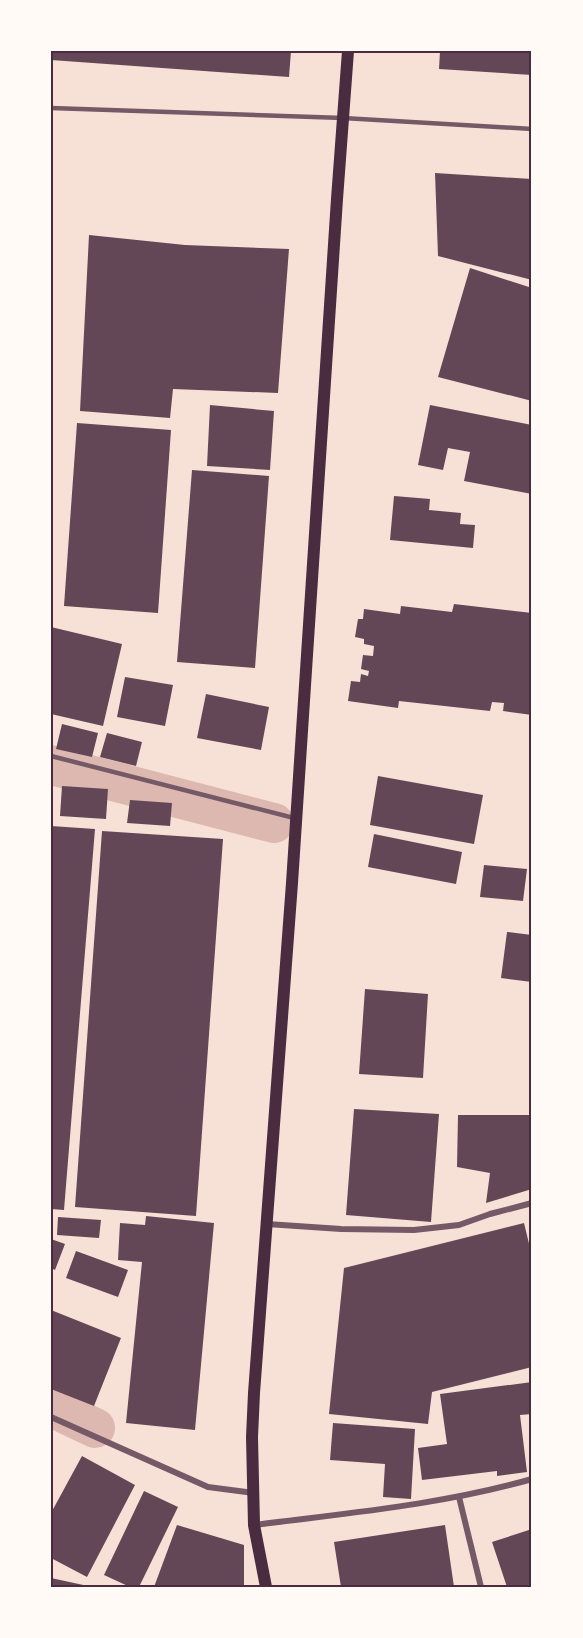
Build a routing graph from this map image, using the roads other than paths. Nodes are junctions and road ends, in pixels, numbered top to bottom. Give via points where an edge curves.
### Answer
1 (348, 51) edge
2 (51, 108) edge
3 (343, 118) junction
4 (532, 129) edge
5 (51, 756) edge
6 (296, 819) junction
7 (532, 1203) edge
8 (267, 1224) junction
9 (51, 1417) edge
10 (532, 1479) edge
11 (254, 1493) junction
12 (459, 1497) junction
13 (254, 1525) junction
14 (266, 1587) edge
15 (481, 1587) edge

1 - 3 main road
2 - 3 lane
3 - 4 lane
3 - 6 main road
5 - 6 lane
6 - 8 main road
7 - 8 street via 459,1225 414,1230
8 - 11 main road via 252,1437
9 - 11 street via 208,1487
10 - 12 street
11 - 13 main road
12 - 13 street
12 - 15 street
13 - 14 main road

